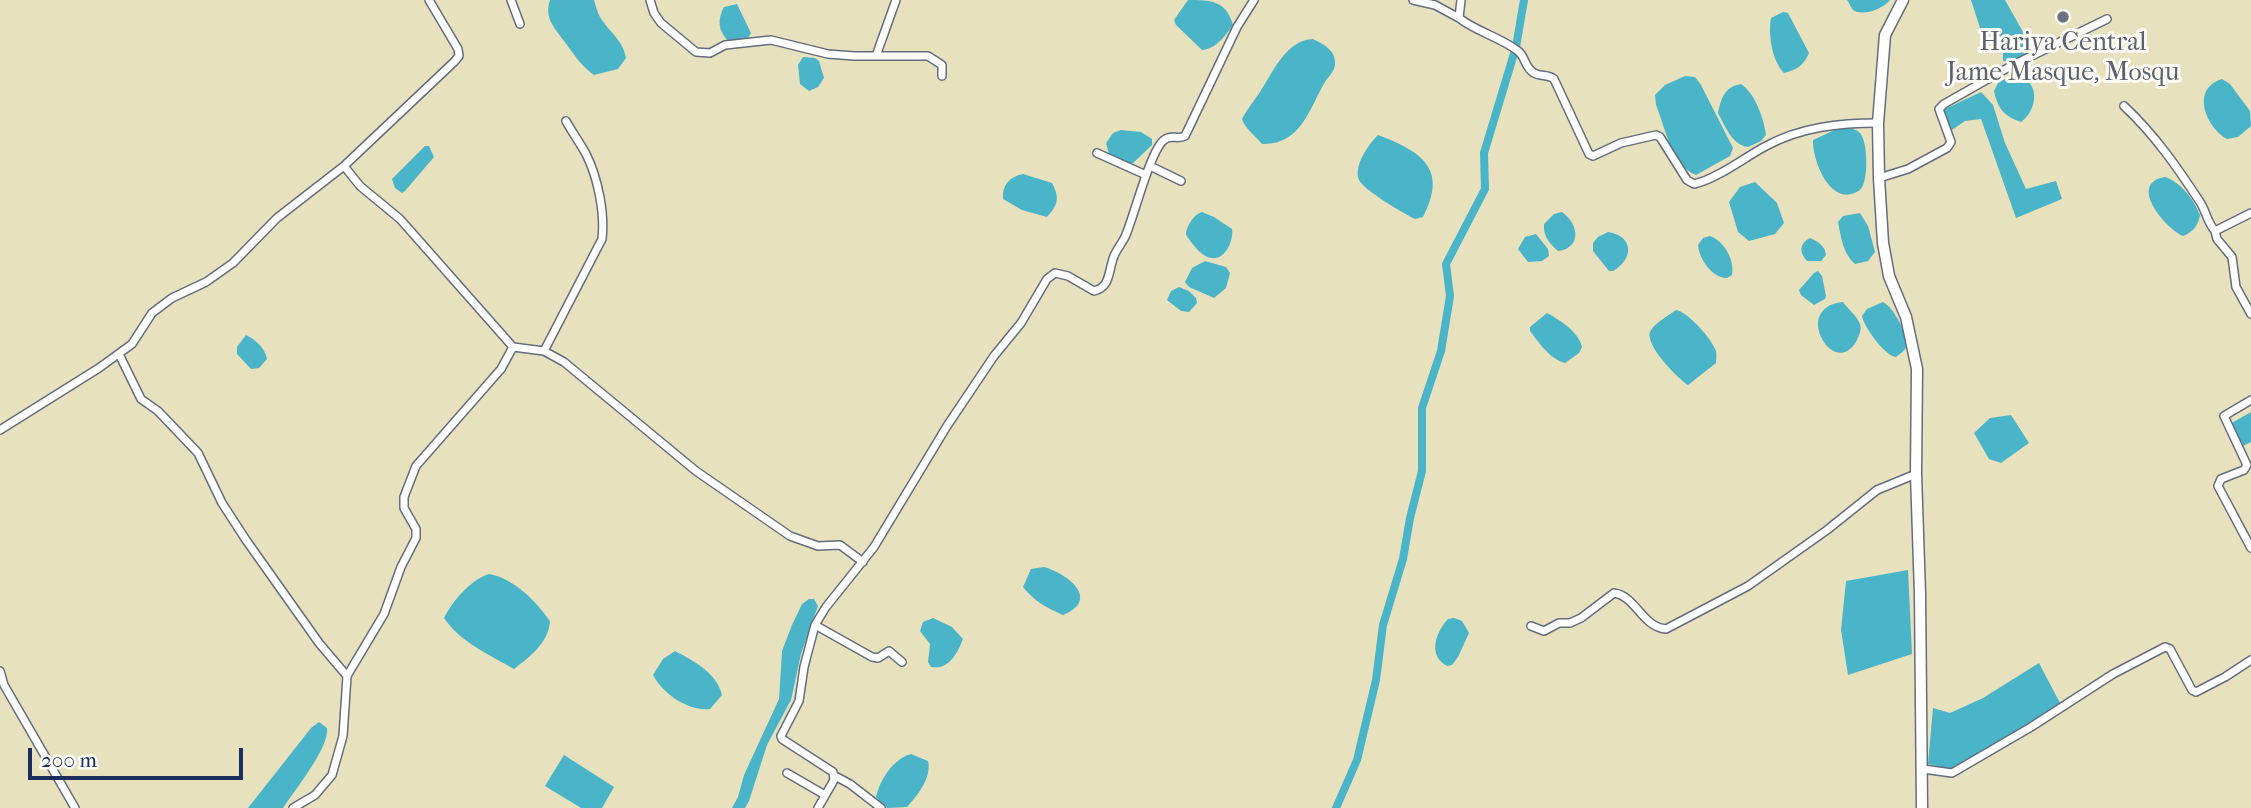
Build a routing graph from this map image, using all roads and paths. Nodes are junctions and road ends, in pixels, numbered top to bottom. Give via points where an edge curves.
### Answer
1 (429, 0) edge
2 (510, 0) edge
3 (650, 0) edge
4 (896, 0) edge
5 (1254, 0) edge
6 (1413, 0) edge
7 (1461, 0) edge
8 (1903, 0) edge
9 (1459, 18) junction
10 (2107, 19) dead end
11 (520, 24) dead end
12 (876, 56) junction
13 (943, 76) dead end
14 (2124, 106) dead end
15 (566, 121) dead end
16 (1878, 123) junction
17 (1097, 153) dead end
18 (344, 166) junction
19 (1150, 166) junction
20 (1146, 175) junction
21 (1879, 178) junction
22 (1181, 181) dead end
23 (2251, 213) edge
24 (2215, 231) junction
25 (2251, 314) edge
26 (513, 347) junction
27 (544, 351) junction
28 (119, 354) junction
29 (2251, 400) edge
30 (0, 430) edge
31 (1916, 474) junction
32 (2251, 548) edge
33 (863, 562) junction
34 (815, 625) junction
35 (1531, 626) dead end
36 (2251, 660) edge
37 (902, 662) dead end
38 (0, 671) edge
39 (347, 676) junction
40 (2, 687) edge
41 (1923, 769) junction
42 (787, 772) dead end
43 (835, 776) junction
44 (825, 794) junction
45 (75, 808) edge
46 (293, 808) edge
47 (818, 808) edge
48 (881, 808) edge
49 (1922, 808) edge

1 - 18 street via 459,56
2 - 11 street
3 - 12 street via 661,23 696,52 771,40 828,54
4 - 12 street
5 - 19 street via 1185,136 1163,140
6 - 9 street
7 - 9 street
8 - 16 main road via 1885,35
9 - 16 street via 1520,52 1527,68 1537,75 1554,79 1592,156 1656,135 1694,184 1770,144 1810,130
10 - 21 street via 1944,104 1939,109 1951,142 1947,148
12 - 13 street via 928,56 942,65
14 - 24 street via 2168,153
15 - 27 street via 586,154 604,221 602,239
16 - 21 main road
17 - 20 street
18 - 26 street via 360,186 400,219
18 - 28 street via 277,218 233,263 152,313 132,344
19 - 20 street
19 - 22 street
20 - 33 street via 1103,289 1094,291 1055,273 1047,279 947,426
21 - 31 main road via 1889,276 1906,317 1917,369
23 - 24 street
24 - 25 street via 2232,257 2236,287
26 - 27 street
26 - 39 street via 501,369 416,466 404,508 416,538 384,614
27 - 33 street via 564,362 696,471 790,536 818,546 840,545
28 - 30 street
28 - 39 street via 141,399 198,453 240,531
29 - 32 street via 2224,416 2247,465 2221,479 2218,486
31 - 35 street via 1877,490 1748,586 1666,629 1653,626 1623,595 1614,593 1570,623 1544,631
31 - 41 main road
33 - 34 street
34 - 37 street via 872,657 889,651
34 - 43 street via 799,701 781,736
36 - 41 street via 2196,692 2165,647 1952,773
38 - 40 street
39 - 46 street via 343,736 332,775 315,794
40 - 45 street
41 - 49 main road
42 - 44 street
43 - 44 street
43 - 48 street
44 - 47 street

